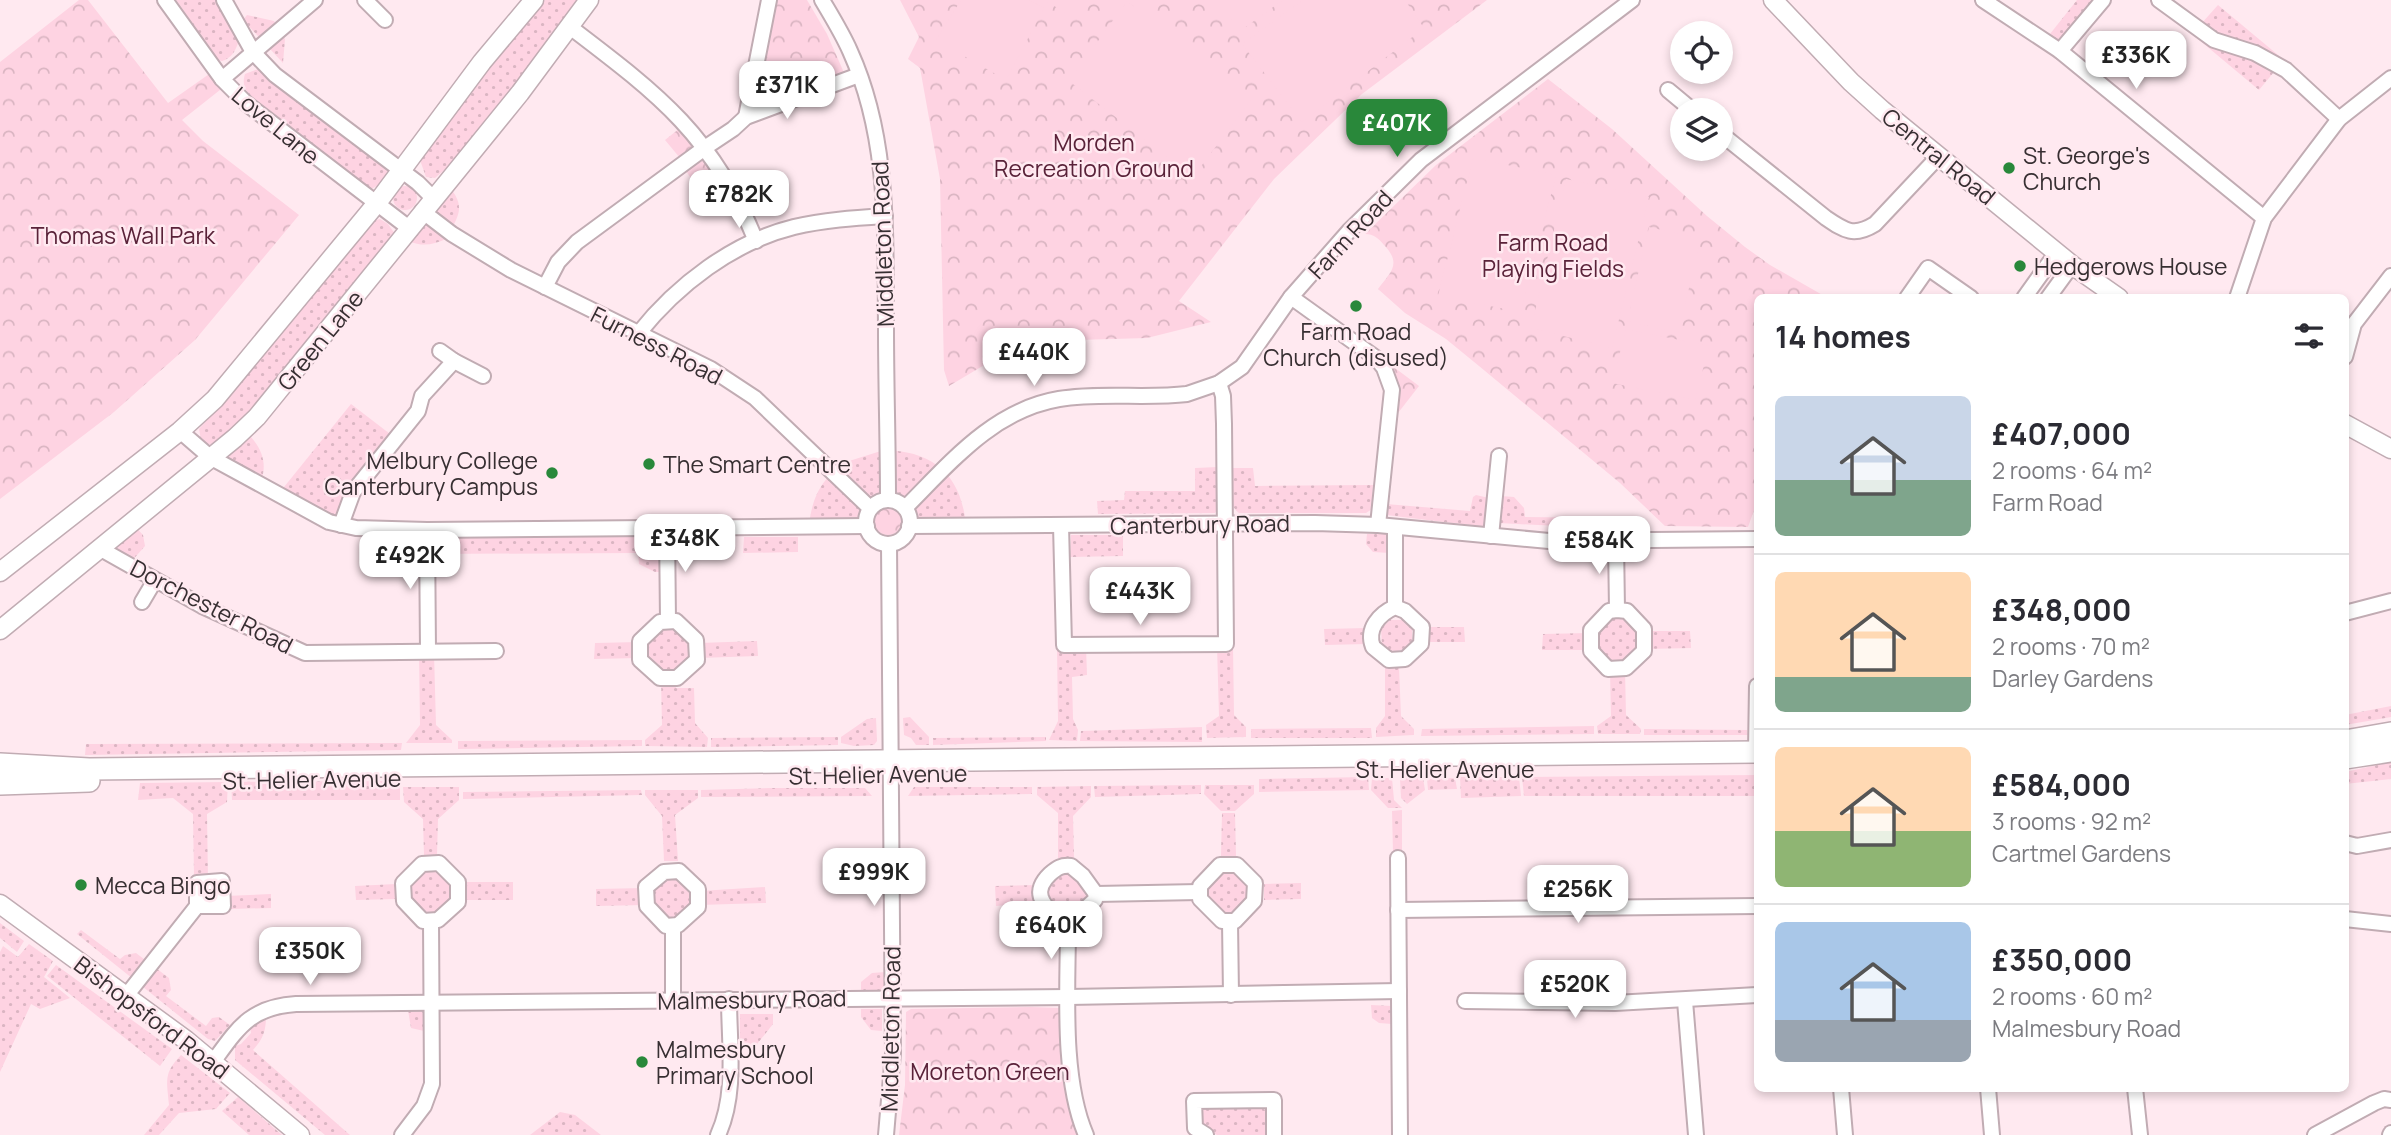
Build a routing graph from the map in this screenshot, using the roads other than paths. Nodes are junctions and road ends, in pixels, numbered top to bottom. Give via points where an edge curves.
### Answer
1 (165, 0) edge
2 (224, 0) edge
3 (315, 0) edge
4 (365, 0) edge
5 (534, 0) edge
6 (589, 0) edge
7 (769, 0) edge
8 (822, 0) edge
9 (1773, 0) edge
10 (1983, 0) edge
11 (2103, 0) edge
12 (2159, 0) edge
13 (1625, 2) edge
14 (385, 20) dead end
15 (570, 27) junction
16 (2060, 51) junction
17 (253, 52) junction
18 (859, 75) junction
19 (2391, 78) edge
20 (222, 79) junction
21 (1668, 90) dead end
22 (1678, 98) edge
23 (746, 117) junction
24 (2339, 119) junction
25 (1733, 143) edge
26 (706, 147) junction
27 (1939, 156) junction
28 (401, 170) junction
29 (377, 203) junction
30 (428, 204) junction
31 (885, 216) junction
32 (2264, 218) junction
33 (409, 228) junction
34 (756, 241) junction
35 (2057, 253) junction
36 (2072, 265) junction
37 (2391, 276) edge
38 (545, 287) junction
39 (1910, 294) edge
40 (1965, 294) edge
41 (2027, 294) edge
42 (2051, 294) edge
43 (2113, 294) edge
44 (2238, 294) edge
45 (1291, 297) junction
46 (638, 334) junction
47 (2349, 342) edge
48 (440, 351) dead end
49 (454, 361) junction
50 (483, 376) dead end
51 (1219, 383) junction
52 (2349, 426) edge
53 (180, 430) junction
54 (2391, 449) edge
55 (1499, 456) dead end
56 (210, 457) junction
57 (888, 500) junction
58 (870, 508) junction
59 (905, 508) junction
60 (1225, 524) junction
61 (341, 525) junction
62 (1061, 525) junction
63 (1378, 525) junction
64 (867, 526) junction
65 (909, 526) junction
66 (667, 527) junction
67 (1395, 527) junction
68 (427, 530) junction
69 (1491, 536) junction
70 (1754, 539) edge
71 (1616, 541) junction
72 (888, 544) junction
73 (99, 548) junction
74 (0, 572) edge
75 (155, 580) junction
76 (2391, 601) edge
77 (142, 602) dead end
78 (1395, 607) dead end
79 (1617, 610) junction
80 (2349, 612) edge
81 (668, 621) junction
82 (0, 629) edge
83 (428, 651) junction
84 (496, 651) dead end
85 (2391, 733) edge
86 (2349, 740) edge
87 (2391, 751) edge
88 (1754, 752) edge
89 (2349, 757) edge
90 (0, 764) edge
91 (1754, 765) edge
92 (891, 768) junction
93 (0, 783) edge
94 (2391, 840) edge
95 (2349, 844) edge
96 (1398, 858) dead end
97 (1199, 892) junction
98 (1096, 894) junction
99 (0, 904) edge
100 (197, 906) dead end
101 (1754, 906) edge
102 (1398, 910) junction
103 (2349, 919) edge
104 (431, 921) junction
105 (1230, 922) junction
106 (1068, 924) junction
107 (2391, 924) edge
108 (673, 926) dead end
109 (1399, 991) junction
110 (1231, 995) junction
111 (1754, 995) edge
112 (126, 996) junction
113 (892, 997) junction
114 (1069, 997) junction
115 (729, 999) junction
116 (674, 1000) junction
117 (1465, 1001) dead end
118 (1685, 1001) junction
119 (432, 1004) junction
120 (212, 1062) junction
121 (1841, 1092) edge
122 (1988, 1092) edge
123 (2136, 1092) edge
124 (2391, 1100) edge
125 (300, 1135) edge
126 (402, 1135) edge
127 (718, 1135) edge
128 (886, 1135) edge
129 (1086, 1135) edge
130 (1206, 1135) edge
131 (1274, 1135) edge
132 (1400, 1135) edge
133 (1696, 1135) edge
134 (1845, 1135) edge
135 (1992, 1135) edge
136 (2140, 1135) edge
137 (2315, 1135) edge

1 - 20 street, Love Lane
2 - 17 street, Love Lane
3 - 17 street
4 - 14 street
5 - 28 main road, Green Lane
6 - 15 main road, Green Lane
7 - 23 street
8 - 18 street, Middleton Road
9 - 27 main road, Central Road via 1851,82
10 - 16 street
11 - 16 street
12 - 24 street via 2214,40 2286,69
13 - 45 street, Farm Road via 1421,160
15 - 26 street via 652,91
15 - 30 main road, Green Lane
16 - 32 street
17 - 20 street
17 - 28 street, Love Lane via 275,75
18 - 23 street
18 - 31 street, Middleton Road via 878,142
19 - 24 street
20 - 29 street, Love Lane via 247,104
21 - 22 street
23 - 26 street
24 - 32 street
25 - 27 street via 1826,218 1853,232 1875,224
26 - 34 street via 740,203
26 - 38 street via 578,242 558,262
27 - 35 main road, Central Road
28 - 29 main road, Green Lane
28 - 30 street, Love Lane
29 - 33 street, Love Lane
29 - 53 main road, Green Lane via 215,399
30 - 33 main road, Green Lane
30 - 38 street, Furness Road via 452,234
31 - 34 street via 793,227
31 - 57 street, Middleton Road
32 - 44 street
33 - 56 main road, Green Lane via 257,418
34 - 46 street via 681,288
35 - 36 main road, Central Road
35 - 41 street
36 - 42 street
36 - 43 main road, Central Road
37 - 47 street via 2354,324
38 - 46 street, Furness Road
39 - 40 street via 1928,268
45 - 51 street, Farm Road via 1242,366
45 - 63 street via 1376,358 1389,378 1392,390
46 - 58 street, Furness Road via 711,369 755,398
48 - 49 street
49 - 50 street
49 - 61 street via 422,396 418,411 353,492
51 - 59 street via 1187,394 1059,399 1030,408 1000,421 965,446
51 - 60 street
52 - 54 main road
53 - 56 street
53 - 74 main road, Green Lane
55 - 69 street
56 - 61 street
56 - 73 main road, Green Lane
57 - 58 street
57 - 59 street
58 - 64 street
59 - 65 street
60 - 62 street, Canterbury Road
60 - 62 street via 1226,644 1215,645 1064,645
60 - 63 street, Canterbury Road
61 - 68 street
62 - 65 street, Canterbury Road
63 - 67 street, Canterbury Road
64 - 66 street
64 - 72 street via 877,540
65 - 72 street via 902,539
66 - 68 street
66 - 81 street
67 - 69 street, Canterbury Road
67 - 78 street
68 - 83 street
69 - 71 street, Canterbury Road
70 - 71 street, Canterbury Road
71 - 79 street
72 - 92 street, Middleton Road
73 - 75 street, Dorchester Road
73 - 82 main road, Green Lane
75 - 77 street
75 - 83 street, Dorchester Road via 305,653
76 - 80 street
79 - 79 street via 1627,611 1644,629 1644,651 1626,668 1608,669 1591,651 1591,630 1609,611
81 - 81 street via 660,622 640,640 640,660 660,678 677,678 697,660 696,640 676,621
83 - 84 street, Dorchester Road
85 - 86 highway
87 - 89 highway
88 - 92 highway, St. Helier Avenue
90 - 92 highway, St. Helier Avenue via 89,769 839,760
91 - 92 highway, St. Helier Avenue
92 - 93 highway, St. Helier Avenue
92 - 113 street, Middleton Road
94 - 95 street
96 - 102 street
97 - 98 street
97 - 105 street via 1200,899 1222,921
97 - 105 street via 1220,865 1237,865 1248,875 1255,883 1254,901
98 - 106 street
98 - 106 street via 1070,866 1058,867 1046,878 1040,890 1043,904 1060,923
99 - 112 main road, Bishopsford Road
100 - 112 street
101 - 102 street
102 - 109 street
103 - 107 street
104 - 104 street via 423,921 404,901 403,883 422,864 439,863 458,883 458,902
104 - 119 street
105 - 110 street
106 - 114 street
108 - 116 street
109 - 110 street, Malmesbury Road
109 - 132 street
110 - 114 street, Malmesbury Road
111 - 118 street
112 - 120 main road, Bishopsford Road
113 - 114 street, Malmesbury Road
113 - 115 street, Malmesbury Road
113 - 128 street, Middleton Road
114 - 129 street via 1071,1079
115 - 116 street, Malmesbury Road
115 - 127 street via 730,1086
116 - 119 street, Malmesbury Road
117 - 118 street
118 - 133 street
119 - 120 street, Malmesbury Road via 269,1007 245,1022
119 - 126 street via 432,1084 424,1106
120 - 125 main road, Bishopsford Road
121 - 134 street
122 - 135 street
123 - 136 street
124 - 137 street via 2374,1103
130 - 131 street via 1195,1128 1194,1101 1274,1100

